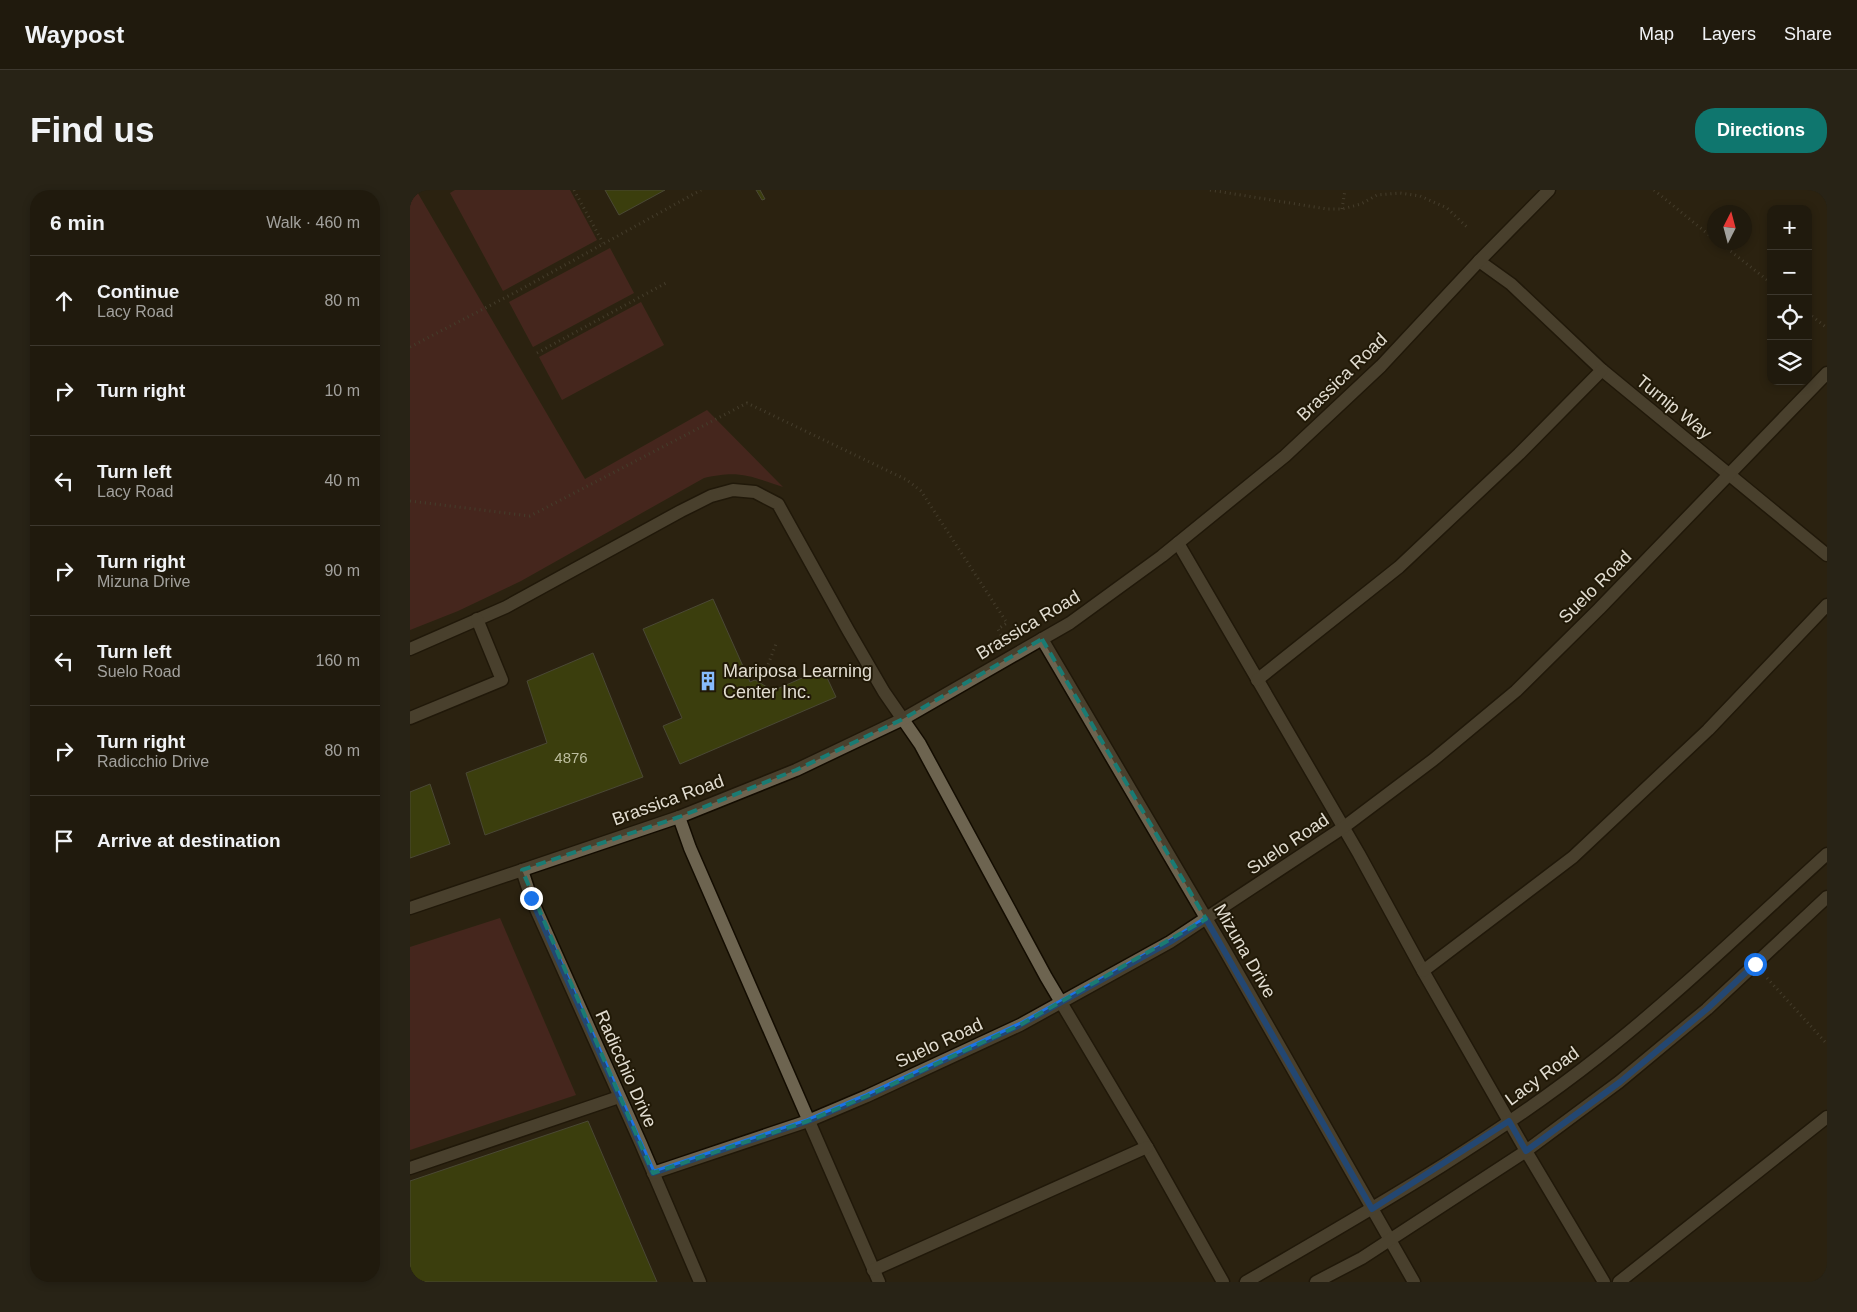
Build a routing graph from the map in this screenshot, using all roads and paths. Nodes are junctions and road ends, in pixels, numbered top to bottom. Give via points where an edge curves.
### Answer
1 (574, 190) edge
2 (701, 190) edge
3 (1210, 190) edge
4 (1344, 190) edge
5 (1549, 190) edge
6 (1654, 190) edge
7 (1342, 209) junction
8 (1469, 229) dead end
9 (1707, 232) edge
10 (603, 243) junction
11 (1729, 250) edge
12 (1479, 261) junction
13 (1767, 281) edge
14 (666, 282) dead end
15 (1812, 317) edge
16 (1827, 328) edge
17 (410, 347) edge
18 (537, 353) dead end
19 (1602, 370) junction
20 (1827, 373) edge
21 (1729, 475) junction
22 (1178, 543) junction
23 (1827, 555) edge
24 (1827, 605) edge
25 (477, 620) junction
26 (1006, 623) dead end
27 (1042, 639) junction
28 (1004, 640) dead end
29 (776, 644) dead end
30 (410, 649) edge
31 (1257, 680) junction
32 (761, 683) dead end
33 (410, 718) edge
34 (903, 719) junction
35 (679, 817) junction
36 (1344, 827) junction
37 (1827, 854) edge
38 (522, 870) junction
39 (1827, 897) edge
40 (410, 908) edge
41 (1206, 919) junction
42 (1422, 971) junction
43 (1771, 982) dead end
44 (1061, 1002) junction
45 (1827, 1044) edge
46 (619, 1097) junction
47 (1827, 1117) edge
48 (808, 1121) junction
49 (1509, 1121) junction
50 (1147, 1147) junction
51 (1526, 1151) junction
52 (410, 1168) edge
53 (653, 1173) junction
54 (1372, 1209) junction
55 (1389, 1240) junction
56 (873, 1270) junction
57 (700, 1282) edge
58 (879, 1282) edge
59 (1223, 1282) edge
60 (1246, 1282) edge
61 (1316, 1282) edge
62 (1414, 1282) edge
63 (1604, 1282) edge
64 (1618, 1282) edge

1 - 10 path
2 - 10 path
3 - 7 path
4 - 7 path
5 - 12 street, Brassica Road
6 - 9 path
7 - 8 path via 1377,195 1400,193 1420,196 1447,208
10 - 17 path
11 - 13 path
12 - 19 street, Turnip Way via 1505,279
12 - 22 street, Brassica Road via 1381,366 1285,456
14 - 18 path
15 - 16 path
19 - 21 street, Turnip Way
19 - 31 street via 1399,567
20 - 21 street, Suelo Road
21 - 23 street, Turnip Way
21 - 36 street, Suelo Road via 1516,691 1433,760
22 - 27 street, Brassica Road via 1070,623
22 - 31 street
24 - 42 street via 1708,730 1573,857
25 - 30 street
25 - 33 street via 502,680
25 - 34 street via 711,496 733,490 755,492 778,504 839,616
26 - 28 path via 998,629
27 - 34 street, Brassica Road
27 - 41 street, Mizuna Drive
29 - 32 path
31 - 36 street
34 - 35 street, Brassica Road via 796,770
34 - 44 street via 920,744
35 - 38 street, Brassica Road
35 - 48 street
36 - 41 street, Suelo Road
36 - 42 street
37 - 49 street, Lacy Road via 1682,986 1598,1057
38 - 40 street, Brassica Road
38 - 46 street, Radicchio Drive via 531,898
39 - 51 street via 1707,1009 1620,1082
41 - 44 street, Suelo Road
41 - 54 street, Mizuna Drive
42 - 49 street
43 - 45 path
44 - 48 street, Suelo Road via 1011,1029
44 - 50 street
46 - 52 street
46 - 53 street, Radicchio Drive
47 - 64 street
48 - 53 street, Suelo Road
48 - 56 street
49 - 51 street
49 - 54 street, Lacy Road
50 - 56 street
50 - 59 street
51 - 55 street
51 - 63 street
53 - 57 street, Radicchio Drive
54 - 55 street, Mizuna Drive
54 - 60 street, Lacy Road
55 - 61 street
55 - 62 street, Mizuna Drive
56 - 58 street

